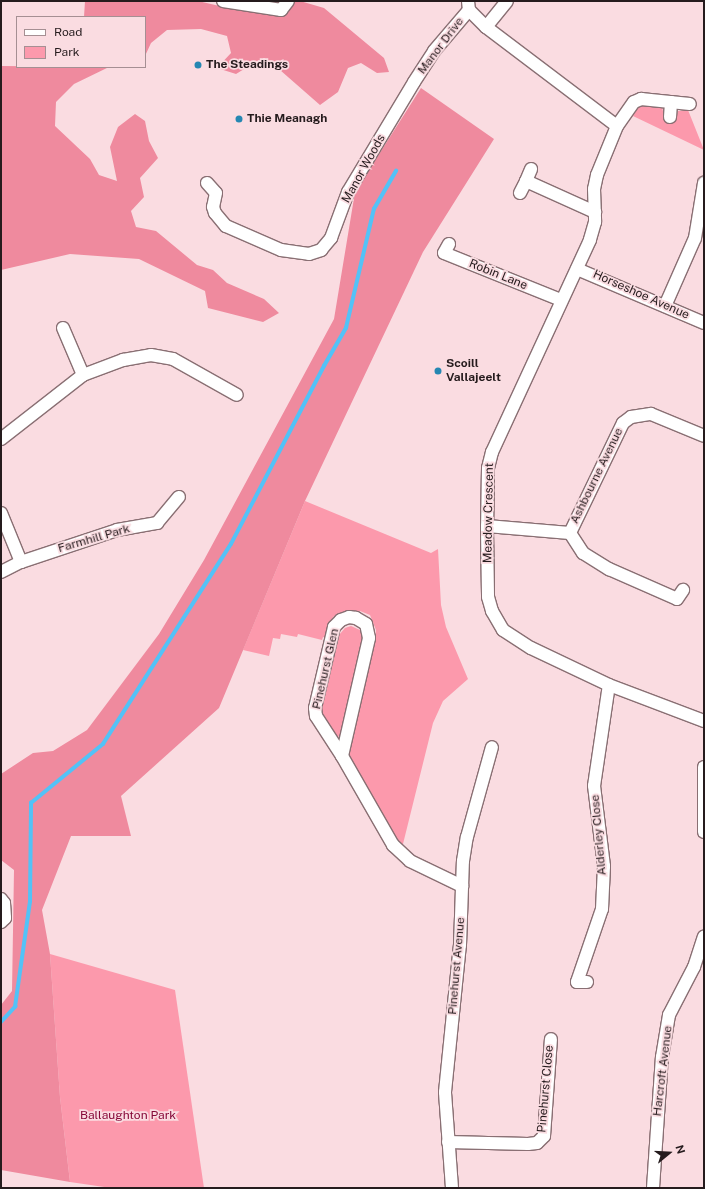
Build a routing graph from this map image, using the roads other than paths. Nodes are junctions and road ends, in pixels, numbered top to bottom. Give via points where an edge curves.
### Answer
1 (223, 1) edge
2 (507, 1) edge
3 (284, 5) edge
4 (468, 6) edge
5 (486, 27) junction
6 (414, 82) joint
7 (671, 102) junction
8 (690, 104) dead end
9 (670, 117) dead end
10 (617, 126) junction
11 (531, 169) dead end
12 (526, 181) junction
13 (207, 183) dead end
14 (704, 183) edge
15 (520, 193) dead end
16 (595, 212) junction
17 (449, 244) dead end
18 (577, 269) junction
19 (561, 300) junction
20 (664, 306) junction
21 (704, 323) edge
22 (63, 328) dead end
23 (83, 375) junction
24 (237, 394) dead end
25 (704, 436) edge
26 (1, 440) edge
27 (179, 497) dead end
28 (1, 514) edge
29 (487, 526) junction
30 (570, 533) junction
31 (21, 562) junction
32 (1, 572) edge
33 (683, 590) dead end
34 (609, 685) junction
35 (704, 721) edge
36 (492, 747) dead end
37 (342, 756) junction
38 (704, 767) edge
39 (704, 832) edge
40 (462, 886) junction
41 (1, 900) edge
42 (1, 922) edge
43 (704, 938) edge
44 (577, 982) dead end
45 (551, 1039) dead end
46 (448, 1142) junction
47 (452, 1188) edge
48 (653, 1188) edge

1 - 3 street
2 - 5 street
4 - 5 street, Manor Drive
4 - 6 street, Manor Drive
5 - 10 street, Manor Drive
6 - 13 street, Manor Woods via 348,192 332,238 321,250 309,254 281,250 226,226 215,213 213,207 216,193
7 - 8 street, Meadow Crescent
7 - 9 street
7 - 10 street, Meadow Crescent via 641,99 634,102
10 - 16 street, Meadow Crescent via 597,175 594,189
11 - 12 street
12 - 15 street
12 - 16 street
14 - 20 street via 695,238
16 - 18 street, Meadow Crescent via 590,240
17 - 19 street, Robin Lane via 444,253
18 - 19 street, Meadow Crescent
18 - 20 street, Horseshoe Avenue
19 - 29 street, Meadow Crescent via 492,452 488,468
20 - 21 street, Horseshoe Avenue
22 - 23 street
23 - 24 street via 123,360 151,355 173,359
23 - 26 street
25 - 30 street, Ashbourne Avenue via 651,414 640,414 622,423
27 - 31 street, Farmhill Park via 158,523 117,530
28 - 31 street
29 - 30 street, Ashbourne Avenue
29 - 34 street, Meadow Crescent via 488,597 502,630 531,648
30 - 33 street via 584,553 609,569 677,599
31 - 32 street, Farmhill Park
34 - 35 street, Meadow Crescent
34 - 44 street, Alderley Close via 594,786 604,866 602,909
36 - 40 street, Pinehurst Avenue via 467,837
37 - 37 street, Pinehurst Glen via 369,638 366,624 349,617 334,627 315,708 316,716
37 - 40 street, Pinehurst Glen via 385,834 399,852 410,861
38 - 39 street
40 - 46 street, Pinehurst Avenue via 460,945 445,1080
41 - 42 street via 4,903 5,918
43 - 48 street, Harcroft Avenue via 694,967 669,1015 662,1057
45 - 46 street, Pinehurst Close via 544,1136 537,1143
46 - 47 street, Pinehurst Avenue

